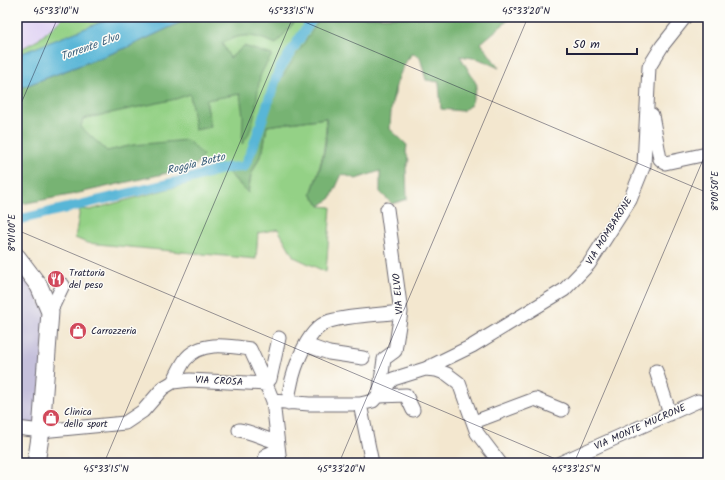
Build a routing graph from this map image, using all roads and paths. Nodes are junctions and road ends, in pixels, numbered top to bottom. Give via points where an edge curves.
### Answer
1 (685, 17) edge
2 (649, 96) junction
3 (702, 155) dead end
4 (387, 209) dead end
5 (17, 257) edge
6 (63, 285) dead end
7 (50, 312) junction
8 (401, 312) junction
9 (278, 338) dead end
10 (306, 345) junction
11 (363, 358) dead end
12 (425, 369) junction
13 (656, 371) dead end
14 (173, 382) junction
15 (266, 384) junction
16 (379, 396) junction
17 (273, 401) junction
18 (288, 402) junction
19 (698, 402) dead end
20 (360, 404) junction
21 (413, 410) dead end
22 (562, 410) dead end
23 (670, 414) junction
24 (474, 422) junction
25 (17, 428) edge
26 (239, 430) dead end
27 (41, 431) junction
28 (278, 446) junction
29 (36, 463) edge
30 (264, 463) edge
31 (280, 463) edge
32 (372, 463) edge
33 (500, 463) edge
34 (560, 463) edge

1 - 2 street, VIA MOMBARONE via 662,46 650,67
2 - 3 street via 660,159 665,163
2 - 12 street, VIA MOMBARONE via 644,165 630,200 589,264 564,290 472,346
4 - 8 street, VIA ELVO
5 - 7 main road via 38,286
6 - 7 street
7 - 27 main road
8 - 10 street via 329,321 312,333
8 - 16 street, VIA ELVO via 395,350 384,359
9 - 15 street via 270,379
10 - 11 street via 329,353
10 - 18 street via 294,372
12 - 16 street, VIA MOMBARONE via 393,379
12 - 24 street via 447,374 459,383
13 - 23 street
14 - 15 street, VIA CROSA via 190,380
14 - 15 street via 186,359 196,351 228,345 250,349
14 - 27 street via 163,388 143,411 125,423
15 - 17 street
16 - 20 street
16 - 21 street via 406,395
17 - 18 street
17 - 28 street
18 - 20 street
19 - 23 street, VIA MONTE MUCRONE
20 - 32 street
22 - 24 street via 535,399
23 - 34 street, VIA MONTE MUCRONE
24 - 33 street via 477,433
25 - 27 street
26 - 28 street via 255,433
27 - 29 main road
28 - 30 street via 266,455
28 - 31 street

